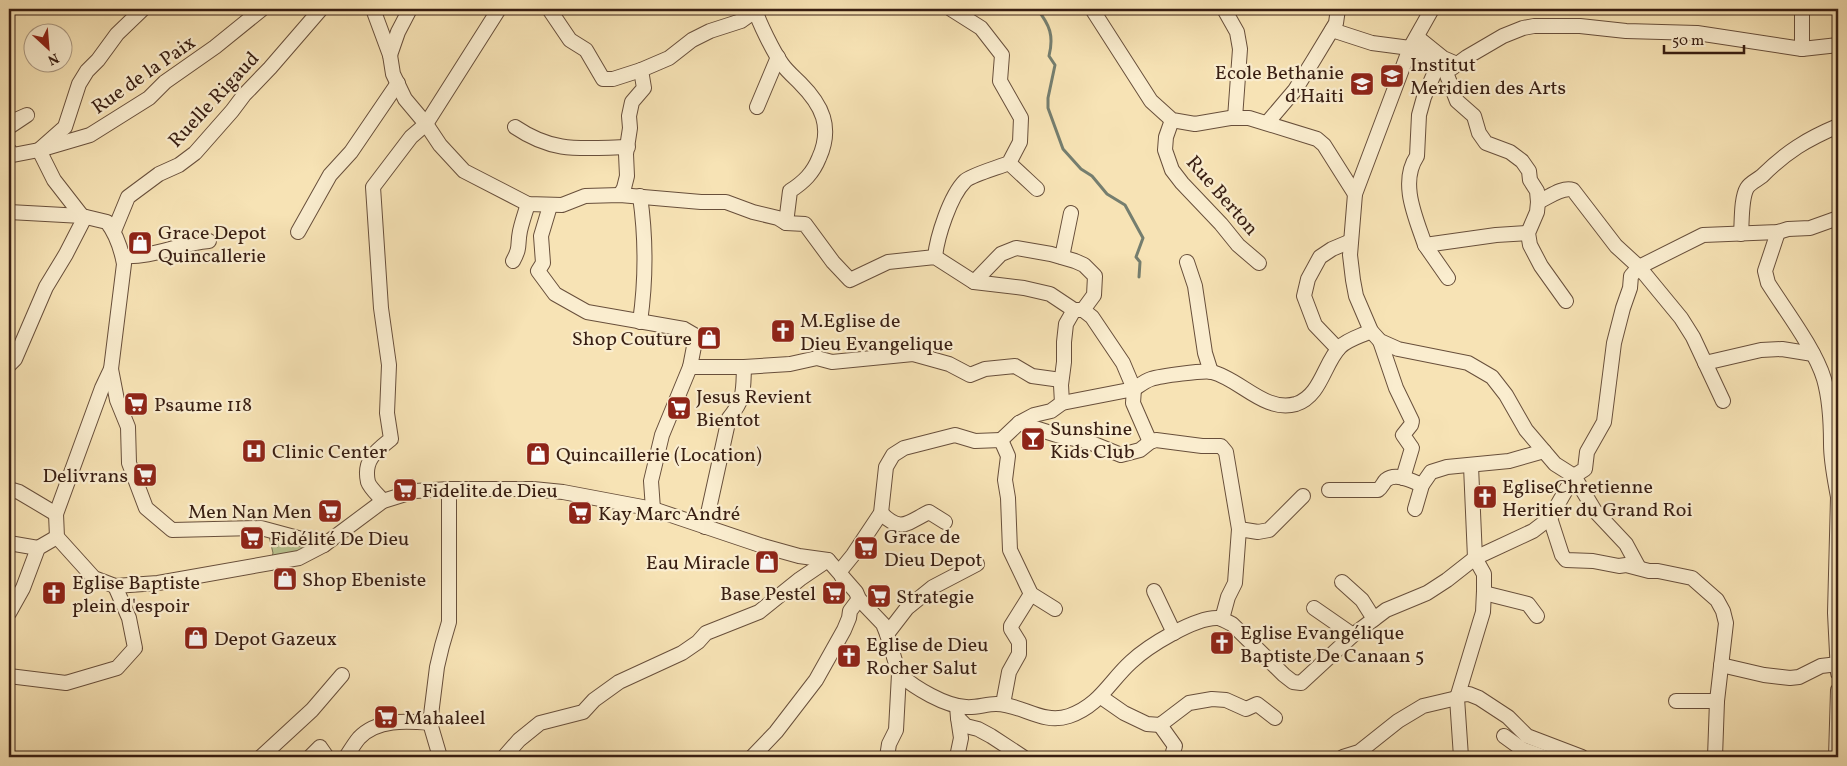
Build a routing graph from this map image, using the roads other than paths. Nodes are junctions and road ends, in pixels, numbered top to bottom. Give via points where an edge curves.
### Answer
1 (143, 9) edge
2 (262, 9) edge
3 (321, 9) edge
4 (373, 9) edge
5 (410, 9) edge
6 (499, 9) edge
7 (549, 9) edge
8 (951, 9) edge
9 (1092, 9) edge
10 (1224, 9) edge
11 (1338, 9) edge
12 (1432, 9) edge
13 (1802, 9) edge
14 (755, 10) edge
15 (1332, 30) junction
16 (1414, 42) junction
17 (1838, 45) edge
18 (1802, 49) junction
19 (390, 55) junction
20 (778, 57) junction
21 (1447, 67) junction
22 (641, 70) junction
23 (398, 84) junction
24 (757, 107) dead end
25 (9, 117) edge
26 (1235, 118) junction
27 (1172, 120) junction
28 (426, 124) junction
29 (1266, 124) junction
30 (1838, 126) edge
31 (9, 127) edge
32 (515, 128) dead end
33 (628, 147) junction
34 (9, 150) edge
35 (39, 150) junction
36 (1009, 163) junction
37 (1037, 189) dead end
38 (1355, 194) junction
39 (620, 195) junction
40 (640, 196) junction
41 (1538, 202) junction
42 (528, 204) junction
43 (550, 206) junction
44 (9, 212) edge
45 (1071, 213) dead end
46 (84, 217) junction
47 (1838, 218) edge
48 (786, 223) junction
49 (114, 231) junction
50 (298, 232) dead end
51 (1778, 232) junction
52 (1528, 234) junction
53 (1741, 234) junction
54 (209, 241) dead end
55 (1351, 241) junction
56 (1425, 245) junction
57 (123, 256) junction
58 (935, 257) junction
59 (1062, 257) junction
60 (512, 261) dead end
61 (1187, 262) dead end
62 (1259, 263) dead end
63 (1639, 267) junction
64 (1448, 278) dead end
65 (974, 282) junction
66 (1566, 301) dead end
67 (1078, 310) junction
68 (640, 322) junction
69 (1376, 336) junction
70 (1338, 349) junction
71 (1813, 354) junction
72 (1705, 363) junction
73 (9, 365) edge
74 (690, 367) junction
75 (744, 367) junction
76 (111, 369) junction
77 (1211, 372) junction
78 (1061, 380) junction
79 (1134, 388) junction
80 (1723, 401) dead end
81 (1062, 403) junction
82 (1019, 423) junction
83 (1001, 440) junction
84 (1150, 442) junction
85 (1544, 451) junction
86 (1471, 466) junction
87 (1574, 476) junction
88 (1403, 478) junction
89 (1422, 485) junction
90 (9, 489) edge
91 (449, 489) junction
92 (1329, 490) dead end
93 (1303, 496) dead end
94 (383, 501) junction
95 (1416, 509) dead end
96 (653, 510) junction
97 (881, 513) junction
98 (56, 514) junction
99 (1550, 518) junction
100 (945, 522) dead end
101 (705, 527) junction
102 (1239, 528) junction
103 (57, 538) junction
104 (9, 543) edge
105 (324, 545) junction
106 (38, 548) junction
107 (1475, 558) junction
108 (828, 560) junction
109 (977, 564) dead end
110 (1639, 568) junction
111 (842, 577) junction
112 (1342, 582) dead end
113 (115, 586) junction
114 (1154, 591) dead end
115 (1484, 593) junction
116 (1031, 594) junction
117 (858, 599) junction
118 (1314, 608) dead end
119 (1055, 609) dead end
120 (9, 611) edge
121 (1537, 616) dead end
122 (1222, 619) junction
123 (1374, 619) junction
124 (1174, 633) junction
125 (887, 634) junction
126 (1353, 635) junction
127 (1838, 658) edge
128 (1721, 665) junction
129 (1838, 673) edge
130 (899, 674) junction
131 (9, 676) edge
132 (342, 676) dead end
133 (1838, 690) edge
134 (1101, 696) junction
135 (1457, 696) junction
136 (1717, 701) junction
137 (1676, 702) dead end
138 (1003, 704) junction
139 (957, 712) junction
140 (1275, 718) dead end
141 (430, 722) junction
142 (1160, 725) junction
143 (1504, 736) dead end
144 (1172, 755) edge
145 (261, 757) edge
146 (310, 757) edge
147 (327, 757) edge
148 (346, 757) edge
149 (440, 757) edge
150 (504, 757) edge
151 (752, 757) edge
152 (887, 757) edge
153 (957, 757) edge
154 (1023, 757) edge
155 (1344, 757) edge
156 (1461, 757) edge
157 (1544, 757) edge
158 (1582, 757) edge
159 (1715, 757) edge
160 (1836, 757) edge

1 - 35 street via 117,34 88,71 79,84 65,126
2 - 35 street, Rue de la Paix via 165,82 149,98 90,135
3 - 49 street, Ruelle Rigaud via 195,153 128,197
4 - 19 street
5 - 19 street
6 - 28 street
7 - 22 street via 570,40 586,50 603,79
8 - 36 street via 981,28 1002,54 1000,81 1021,118 1020,142
9 - 27 street via 1151,101
10 - 26 street via 1237,32 1240,49
11 - 15 street
12 - 16 street
13 - 18 street
14 - 20 street
14 - 22 street via 740,21 710,31 669,58
15 - 16 street via 1372,43
15 - 29 street via 1295,90
16 - 21 street via 1428,57
16 - 21 street via 1443,58
16 - 38 street
17 - 18 street
18 - 21 street via 1697,33 1534,26 1502,36
19 - 23 street
20 - 24 street
20 - 48 street via 816,102 823,114 826,132 815,167 804,182 790,191
21 - 41 street via 1457,101 1474,116 1486,143 1510,152 1522,161 1537,191
21 - 56 street via 1424,97 1417,156 1409,182
22 - 33 street via 644,88 632,102
23 - 28 street via 405,99
23 - 50 street via 330,175
25 - 31 street via 11,122 27,115
26 - 27 street via 1195,124
26 - 29 street via 1249,118
27 - 62 street, Rue Berton via 1165,150 1172,170 1238,245
28 - 42 street via 464,172
28 - 94 street via 411,137 373,187 381,308 390,365 387,413 391,439 373,454 368,463 368,483
29 - 38 street via 1317,139
30 - 53 street via 1815,135 1789,152 1750,184 1744,196
32 - 33 street via 531,138 562,148
33 - 39 street via 627,176
34 - 35 street, Rue de la Paix via 13,155
35 - 46 street via 54,180
36 - 37 street
36 - 58 street via 966,180 955,196 937,240
38 - 55 street
39 - 40 street
39 - 43 street via 585,196
40 - 48 street via 726,202
40 - 68 street via 645,262
41 - 52 street
41 - 63 street via 1563,190 1573,190 1616,246
42 - 43 street
42 - 60 street via 518,239 520,249
43 - 68 street via 541,236 543,263 538,271 556,294 587,312
44 - 46 street
45 - 59 street
46 - 49 street via 107,222
46 - 73 street via 46,287 15,359
47 - 51 street via 1810,228
48 - 58 street via 805,224 850,280 888,262
49 - 57 street
51 - 53 street
51 - 71 street via 1766,277
52 - 56 street
52 - 66 street via 1534,255
53 - 63 street via 1703,235
54 - 57 street via 150,254
55 - 69 street via 1352,280 1356,296
55 - 70 street via 1320,257 1308,278 1304,296 1315,325
56 - 64 street
57 - 76 street
58 - 65 street
59 - 65 street via 1016,248 1000,254
59 - 67 street via 1084,265 1094,276 1094,295
61 - 77 street via 1195,286
63 - 72 street via 1682,318
63 - 87 street via 1632,276 1614,343 1604,422 1587,452 1585,469
65 - 67 street via 1050,294
67 - 78 street via 1066,324
67 - 79 street via 1092,317 1123,363
68 - 74 street via 684,329 696,336
69 - 70 street via 1345,343
69 - 85 street via 1398,349 1468,363 1492,377 1526,430
69 - 88 street via 1412,421 1403,433 1412,448
70 - 77 street via 1307,398 1297,404 1266,401 1230,379
71 - 72 street via 1782,349 1761,350
71 - 127 street via 1824,378 1830,410 1838,497 1835,613
72 - 80 street
74 - 75 street
74 - 96 street via 662,435 651,480
75 - 78 street via 790,364 817,358 832,362 913,354 948,364 970,375 985,369 1015,366 1032,376
75 - 101 street via 743,394 729,418
76 - 98 street
76 - 105 street via 117,400 128,427 129,463 146,508 172,530 261,528
77 - 79 street via 1153,379
78 - 81 street
79 - 81 street
79 - 84 street via 1133,403
81 - 82 street via 1051,411
82 - 83 street
82 - 84 street via 1121,454 1140,450
83 - 97 street via 975,441 955,435 904,448 893,454 886,467
83 - 116 street via 1008,456 1005,480 1010,550
84 - 102 street via 1221,446 1226,452
85 - 86 street via 1509,461
85 - 87 street via 1555,464
86 - 89 street via 1431,472
86 - 107 street
87 - 99 street
87 - 110 street via 1595,511 1629,548
88 - 89 street
88 - 92 street via 1389,478 1378,490
89 - 95 street
90 - 98 street
91 - 94 street via 416,491
91 - 96 street via 563,492
91 - 141 street via 450,622 439,660
93 - 102 street via 1269,530 1258,532
94 - 105 street
96 - 101 street
97 - 100 street via 892,524 900,525 929,512
97 - 111 street via 840,571
98 - 103 street
99 - 107 street via 1533,530
99 - 110 street via 1566,560
101 - 108 street via 790,553
102 - 122 street via 1234,583
103 - 106 street
103 - 113 street via 94,578
104 - 106 street
105 - 113 street via 299,558 158,583
106 - 120 street via 23,588
107 - 115 street via 1484,574
107 - 123 street via 1427,593 1386,610
108 - 111 street
108 - 150 street via 759,612 706,632 682,653 619,682 583,712 540,723
109 - 125 street via 932,587 908,608
110 - 128 street via 1692,578 1717,600 1726,623
111 - 117 street
112 - 123 street via 1362,600
113 - 131 street via 129,618 135,648 117,668 66,683
114 - 124 street
115 - 121 street via 1528,604
115 - 135 street via 1483,612
116 - 119 street
116 - 138 street via 1011,626 1019,642 1018,654 1009,672
117 - 125 street via 876,615
117 - 151 street via 816,680
118 - 126 street
122 - 124 street via 1202,621
122 - 126 street via 1232,624 1284,675 1293,682 1301,683
123 - 126 street
124 - 134 street via 1132,661
125 - 130 street
127 - 128 street via 1799,677 1790,678
127 - 129 street
128 - 136 street
130 - 139 street
130 - 152 street via 896,730
132 - 145 street via 312,710
133 - 160 street
134 - 138 street via 1084,710 1054,718 1040,717
134 - 142 street via 1124,713 1147,724
135 - 155 street via 1423,706 1359,752
135 - 156 street
135 - 158 street via 1469,694 1479,698 1527,736
136 - 137 street
136 - 159 street
138 - 139 street via 981,705
139 - 153 street via 961,738
139 - 154 street via 966,726 991,736
140 - 142 street via 1257,704 1246,709 1212,698 1189,703
141 - 148 street via 386,723 360,738
141 - 149 street
142 - 144 street via 1175,746
143 - 157 street via 1522,749
146 - 147 street via 320,747

